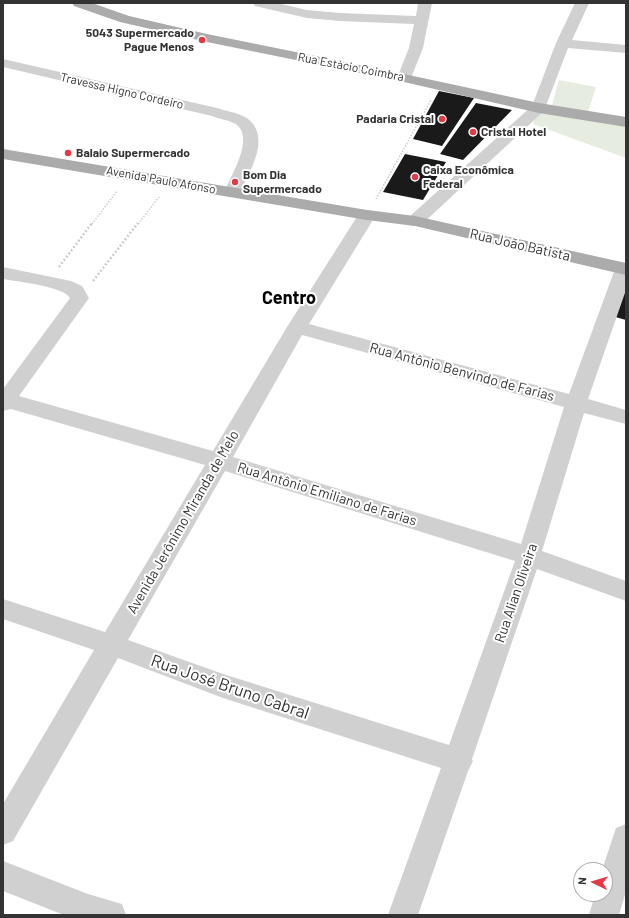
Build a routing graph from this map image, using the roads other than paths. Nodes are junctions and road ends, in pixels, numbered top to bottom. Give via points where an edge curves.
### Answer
1 (79, 3) edge
2 (260, 3) edge
3 (425, 3) edge
4 (582, 3) edge
5 (421, 20) junction
6 (563, 43) junction
7 (626, 50) edge
8 (3, 63) edge
9 (404, 78) junction
10 (539, 108) junction
11 (626, 122) edge
12 (3, 154) edge
13 (232, 192) junction
14 (367, 215) junction
15 (415, 221) junction
16 (625, 269) edge
17 (3, 273) edge
18 (298, 327) junction
19 (4, 401) edge
20 (576, 404) junction
21 (626, 417) edge
22 (219, 461) junction
23 (529, 556) junction
24 (626, 590) edge
25 (3, 609) edge
26 (111, 645) junction
27 (459, 761) junction
28 (3, 831) edge
29 (626, 838) edge
30 (3, 876) edge
31 (110, 915) edge
32 (403, 915) edge
33 (604, 915) edge

1 - 9 main road, Rua Estàcio Coimbra via 162,29
2 - 5 street via 307,14
3 - 5 street
4 - 6 street
5 - 9 street via 416,48
6 - 7 street
6 - 10 street
8 - 13 street, Travessa Higno Cordeiro via 217,113 240,121 249,128 252,138 250,151
9 - 10 main road, Rua Estàcio Coimbra
10 - 11 main road, Rua Estàcio Coimbra
10 - 15 street
12 - 13 main road, Avenida Paulo Afonso
13 - 14 main road, Avenida Paulo Afonso
14 - 15 main road, Avenida Paulo Afonso
14 - 18 street, Avenida Jerônimo Miranda de Melo
15 - 16 main road, Rua João Batista
16 - 20 street, Rua Alian Oliveira
17 - 19 street via 64,285 75,290 80,298
18 - 20 street, Rua Antônio Benvindo de Farias
18 - 22 street, Avenida Jerônimo Miranda de Melo
19 - 22 street, Rua Antônio Emiliano de Farias
20 - 21 street, Rua Antônio Benvindo de Farias
20 - 23 street, Rua Alian Oliveira
22 - 23 street, Rua Antônio Emiliano de Farias
22 - 26 street, Avenida Jerônimo Miranda de Melo
23 - 24 street, Rua Antônio Emiliano de Farias
23 - 27 street, Rua Alian Oliveira
25 - 26 street, Rua José Bruno Cabral
26 - 27 street, Rua José Bruno Cabral via 223,686
26 - 28 street, Avenida Jerônimo Miranda de Melo
27 - 32 street, Rua Alian Oliveira
29 - 33 street
30 - 31 street

